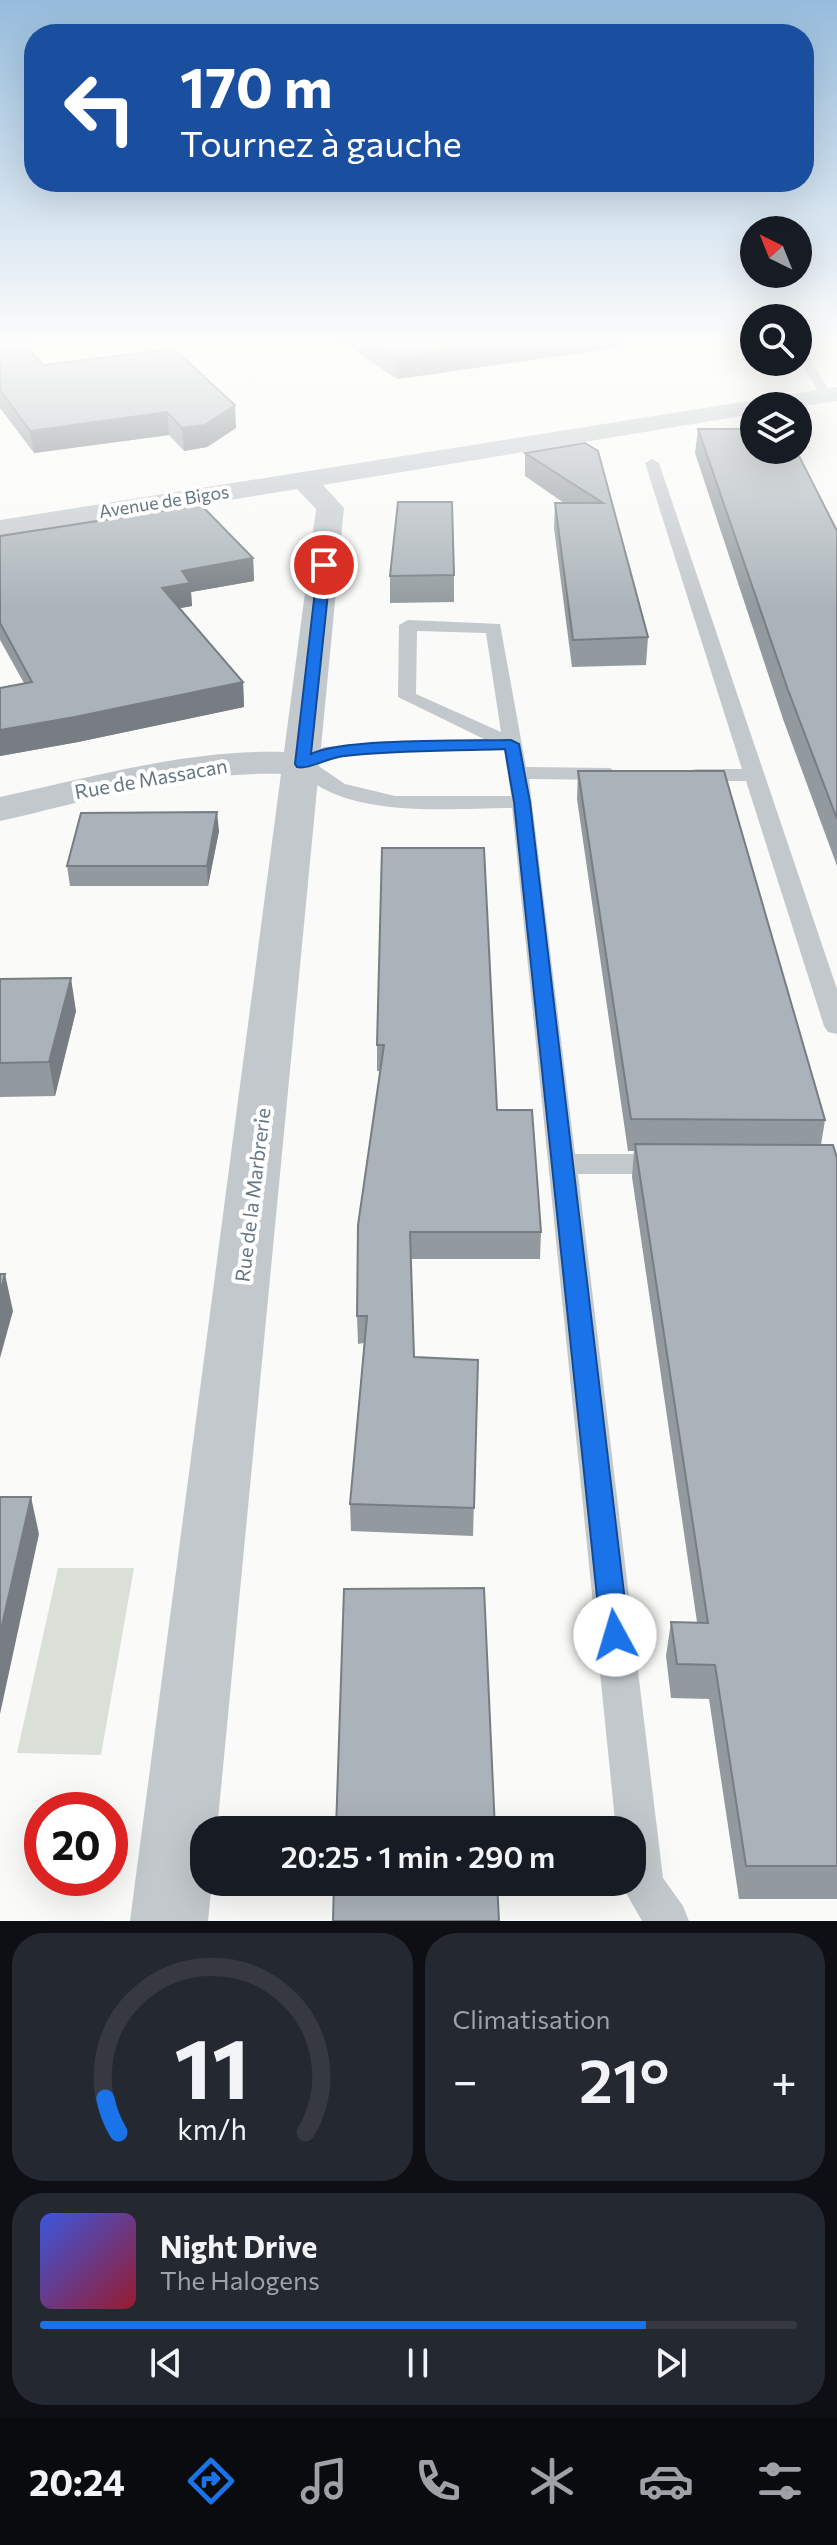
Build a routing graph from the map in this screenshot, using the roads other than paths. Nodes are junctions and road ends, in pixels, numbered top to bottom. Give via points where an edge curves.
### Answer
1 (602, 432) edge
2 (652, 463) dead end
3 (303, 480) junction
4 (0, 529) edge
5 (303, 764) junction
6 (517, 773) junction
7 (628, 774) edge
8 (675, 775) edge
9 (755, 775) junction
10 (0, 809) edge
11 (837, 1026) edge
12 (562, 1164) junction
13 (684, 1164) edge
14 (169, 1921) edge
15 (668, 1921) edge

1 - 3 street, Avenue de Bigos
2 - 9 lane
3 - 4 street, Avenue de Bigos
3 - 5 street, Rue de la Marbrerie via 330,508
5 - 6 lane via 324,753 356,750
5 - 6 lane via 338,789 395,802
5 - 10 street, Rue de Massacan via 245,762 169,772
5 - 14 street, Rue de la Marbrerie
6 - 6 lane via 494,628 408,625 407,697
6 - 7 lane
6 - 12 lane
8 - 9 lane
9 - 11 lane
12 - 13 lane
12 - 15 lane via 643,1886

